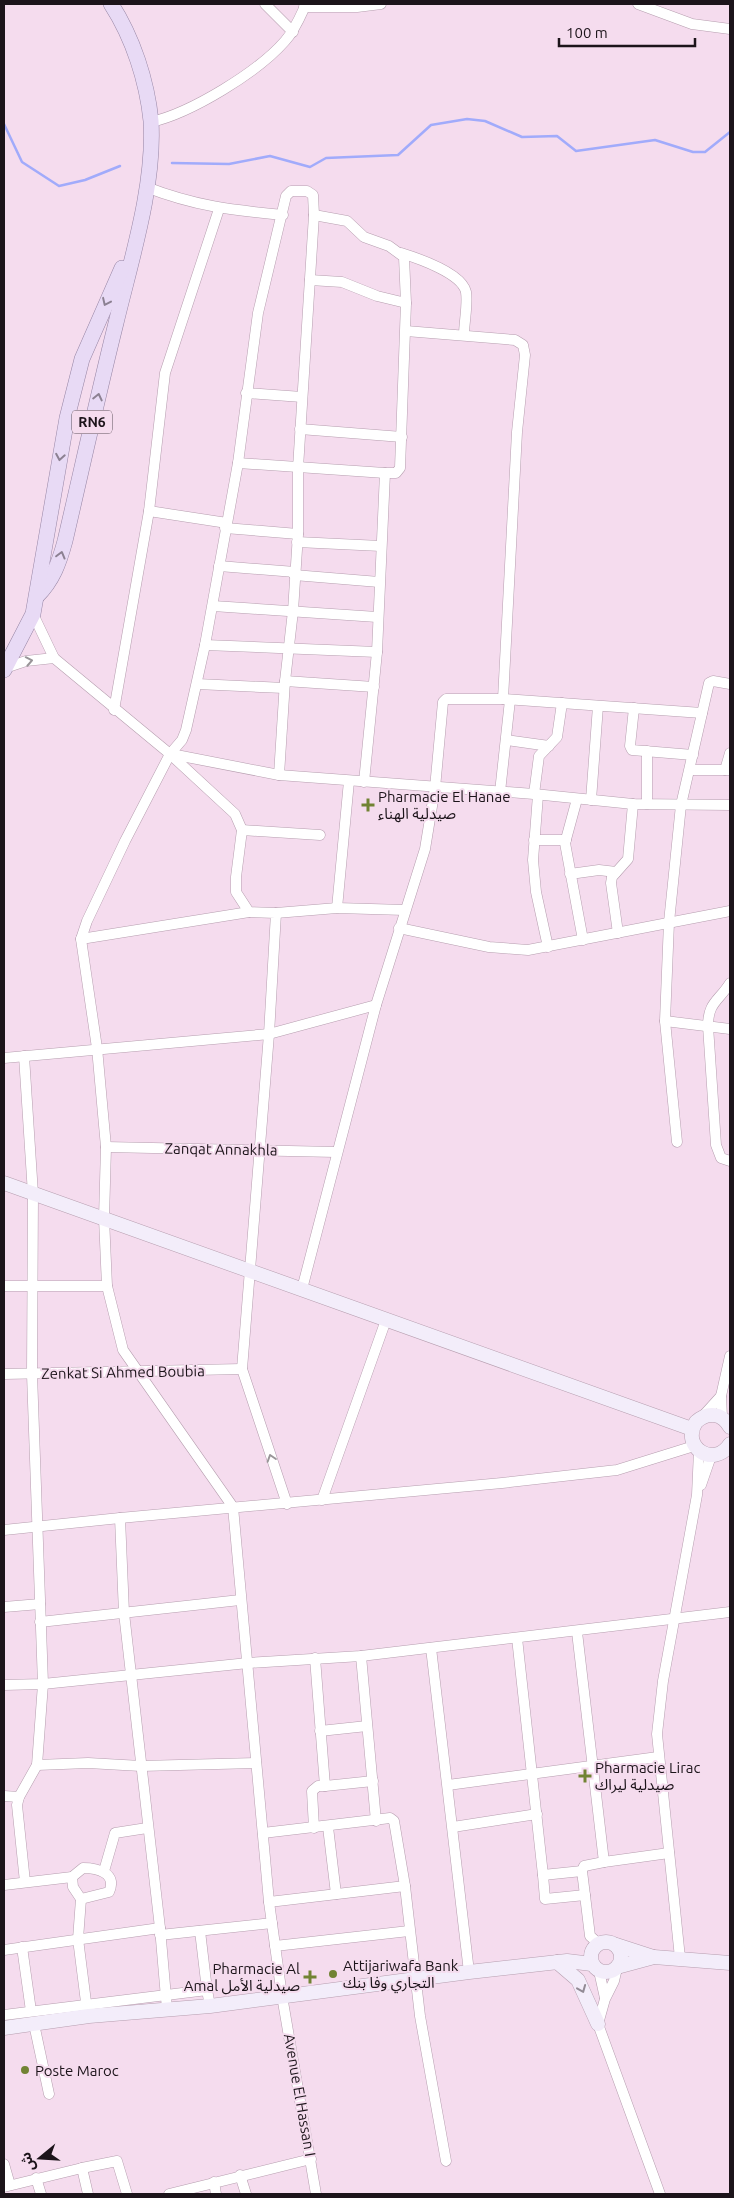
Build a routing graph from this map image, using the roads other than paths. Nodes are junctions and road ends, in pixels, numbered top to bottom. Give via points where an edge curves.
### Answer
1 (111, 4) edge
2 (265, 4) edge
3 (381, 4) edge
4 (638, 4) edge
5 (305, 5) edge
6 (730, 29) edge
7 (293, 32) junction
8 (151, 122) junction
9 (146, 187) junction
10 (219, 209) junction
11 (283, 215) junction
12 (314, 215) junction
13 (135, 242) junction
14 (400, 253) junction
15 (310, 280) junction
16 (406, 302) junction
17 (406, 331) junction
18 (464, 335) junction
19 (246, 393) junction
20 (302, 397) junction
21 (300, 429) junction
22 (402, 436) junction
23 (238, 463) junction
24 (298, 468) junction
25 (386, 472) junction
26 (149, 511) junction
27 (226, 525) junction
28 (297, 538) junction
29 (381, 546) junction
30 (219, 566) junction
31 (294, 573) junction
32 (379, 582) junction
33 (37, 596) junction
34 (213, 606) junction
35 (293, 611) junction
36 (33, 614) junction
37 (378, 617) junction
38 (206, 645) junction
39 (289, 649) junction
40 (377, 652) junction
41 (54, 658) junction
42 (4, 668) edge
43 (197, 684) junction
44 (730, 684) edge
45 (285, 685) junction
46 (374, 687) junction
47 (507, 699) junction
48 (562, 703) junction
49 (598, 706) junction
50 (634, 708) junction
51 (114, 710) junction
52 (702, 713) junction
53 (506, 740) junction
54 (549, 746) junction
55 (647, 751) junction
56 (730, 753) edge
57 (170, 754) junction
58 (693, 754) junction
59 (690, 770) junction
60 (728, 770) edge
61 (279, 775) junction
62 (349, 781) junction
63 (364, 782) junction
64 (435, 788) junction
65 (500, 792) junction
66 (536, 794) junction
67 (577, 799) junction
68 (591, 800) junction
69 (633, 804) junction
70 (646, 804) junction
71 (681, 805) junction
72 (730, 805) edge
73 (242, 830) junction
74 (320, 835) dead end
75 (534, 840) junction
76 (566, 840) junction
77 (616, 872) junction
78 (570, 874) junction
79 (337, 908) junction
80 (405, 910) junction
81 (730, 911) edge
82 (249, 912) junction
83 (276, 913) junction
84 (669, 922) junction
85 (399, 928) junction
86 (618, 933) junction
87 (81, 939) junction
88 (583, 940) junction
89 (548, 947) junction
90 (730, 983) edge
91 (376, 1005) junction
92 (665, 1020) junction
93 (708, 1026) junction
94 (730, 1029) edge
95 (269, 1034) junction
96 (97, 1048) junction
97 (7, 1056) edge
98 (24, 1056) junction
99 (678, 1142) dead end
100 (106, 1148) junction
101 (260, 1149) junction
102 (336, 1152) junction
103 (730, 1162) edge
104 (4, 1183) edge
105 (33, 1194) junction
106 (104, 1218) junction
107 (250, 1271) junction
108 (4, 1286) edge
109 (32, 1286) junction
110 (107, 1286) junction
111 (302, 1289) junction
112 (386, 1320) junction
113 (730, 1356) edge
114 (242, 1369) junction
115 (137, 1371) junction
116 (4, 1374) edge
117 (32, 1374) junction
118 (729, 1374) edge
119 (721, 1396) junction
120 (728, 1424) edge
121 (698, 1437) junction
122 (730, 1446) edge
123 (322, 1500) junction
124 (286, 1504) junction
125 (233, 1507) junction
126 (120, 1518) junction
127 (38, 1527) junction
128 (4, 1530) edge
129 (240, 1600) junction
130 (40, 1604) junction
131 (4, 1607) edge
132 (730, 1612) edge
133 (124, 1613) junction
134 (674, 1620) junction
135 (40, 1622) junction
136 (576, 1632) junction
137 (517, 1638) junction
138 (431, 1648) junction
139 (361, 1656) junction
140 (315, 1658) junction
141 (248, 1664) junction
142 (131, 1676) junction
143 (43, 1684) junction
144 (4, 1685) edge
145 (366, 1726) junction
146 (320, 1731) junction
147 (658, 1757) junction
148 (256, 1764) junction
149 (37, 1766) junction
150 (141, 1766) junction
151 (591, 1767) junction
152 (532, 1775) junction
153 (373, 1781) junction
154 (448, 1785) junction
155 (325, 1786) junction
156 (4, 1796) edge
157 (18, 1797) junction
158 (537, 1814) junction
159 (376, 1822) junction
160 (328, 1826) junction
161 (452, 1827) junction
162 (147, 1828) junction
163 (314, 1828) junction
164 (263, 1834) junction
165 (669, 1853) junction
166 (604, 1862) junction
167 (104, 1871) junction
168 (582, 1871) junction
169 (543, 1875) junction
170 (72, 1877) junction
171 (25, 1882) junction
172 (4, 1885) edge
173 (404, 1886) junction
174 (336, 1894) junction
175 (585, 1895) junction
176 (81, 1899) junction
177 (269, 1902) junction
178 (272, 1923) junction
179 (200, 1930) junction
180 (160, 1931) junction
181 (409, 1931) junction
182 (78, 1939) junction
183 (596, 1944) junction
184 (616, 1945) junction
185 (275, 1946) junction
186 (22, 1947) junction
187 (4, 1950) edge
188 (654, 1957) junction
189 (680, 1958) junction
190 (562, 1962) junction
191 (730, 1962) edge
192 (596, 1967) junction
193 (617, 1967) junction
194 (469, 1972) junction
195 (415, 1979) junction
196 (207, 1990) junction
197 (282, 1996) junction
198 (605, 1999) junction
199 (167, 2003) junction
200 (210, 2006) junction
201 (87, 2011) junction
202 (4, 2015) edge
203 (33, 2018) junction
204 (598, 2024) junction
205 (4, 2028) edge
206 (49, 2094) dead end
207 (312, 2159) junction
208 (446, 2161) dead end
209 (4, 2164) edge
210 (82, 2168) junction
211 (240, 2175) junction
212 (36, 2178) junction
213 (214, 2182) junction
214 (7, 2186) edge
215 (41, 2194) edge
216 (88, 2194) edge
217 (127, 2194) edge
218 (168, 2194) edge
219 (216, 2194) edge
220 (246, 2194) edge
221 (316, 2194) edge
222 (660, 2194) edge

1 - 8 main road, RN6 via 134,50
2 - 7 street
3 - 5 street via 356,7
4 - 6 street via 692,24
5 - 7 street
7 - 8 street via 266,59 210,98 171,118
8 - 9 main road, RN6
9 - 10 street
9 - 13 main road, RN6
10 - 11 street
10 - 26 street via 165,373
11 - 12 street via 286,196 294,191 311,192
11 - 19 street via 258,313
12 - 14 street via 347,220 364,237
12 - 15 street
13 -> 33 main road, RN6 via 96,324 75,384
33 -> 13 main road, RN6 via 48,585 59,565
14 - 16 street via 405,263
14 - 18 street via 448,273 463,286 466,293
15 - 16 street via 342,282 377,296
15 - 20 street
16 - 17 street
17 - 18 street
17 - 22 street
18 - 47 street via 515,340 524,345 517,425
19 - 20 street
19 - 23 street
20 - 21 street
21 - 22 street
21 - 24 street
22 - 25 street via 400,470
23 - 24 street
23 - 27 street
24 - 25 street
24 - 28 street
25 - 29 street
26 - 27 street
26 - 51 street
27 - 28 street
27 - 30 street
28 - 29 street
28 - 31 street
29 - 32 street
30 - 31 street
30 - 34 street
31 - 32 street
31 - 35 street
32 - 37 street
33 - 36 main road, RN6
34 - 35 street
34 - 38 street
35 - 37 street
35 - 39 street
36 - 41 street
36 - 42 main road, RN6
37 - 40 street
38 - 39 street
38 - 43 street
39 - 40 street
39 - 45 street
40 - 46 street
42 -> 41 street via 26,661
41 - 51 street
43 - 45 street
43 - 57 street via 184,737
44 - 52 street via 711,682
45 - 46 street
45 - 61 street
46 - 63 street
47 - 48 street
47 - 53 street
47 - 64 street via 446,699 443,702
48 - 49 street
48 - 54 street via 557,737
49 - 50 street
49 - 68 street
50 - 52 street
50 - 55 street via 630,748
51 - 57 street
52 - 58 street
53 - 54 street
53 - 65 street
54 - 66 street via 539,756
55 - 58 street
55 - 70 street
56 - 60 street
57 - 61 street
57 - 73 street via 235,814
57 - 87 street
58 - 59 street
59 - 60 street
59 - 71 street
61 - 62 street
62 - 63 street
62 - 79 street
63 - 64 street
64 - 65 street
64 - 80 street via 425,849
65 - 66 street
66 - 67 street
66 - 75 street
67 - 68 street
67 - 76 street
68 - 69 street
69 - 70 street
69 - 77 street via 628,859
70 - 71 street
71 - 72 street
71 - 84 street
73 - 74 street
73 - 82 street via 236,886
75 - 76 street
75 - 89 street via 536,892
76 - 78 street
77 - 78 street via 599,870
77 - 86 street via 611,884
78 - 88 street
79 - 80 street
79 - 83 street
80 - 85 street
81 - 84 street
82 - 83 street
82 - 87 street
83 - 95 street
84 - 86 street
84 - 92 street
85 - 89 street via 502,950
85 - 91 street
86 - 88 street
87 - 96 street
88 - 89 street
90 - 93 street via 712,1003
91 - 95 street
91 - 102 street
92 - 93 street
92 - 99 street
93 - 94 street
93 - 103 street via 716,1145 721,1158
95 - 96 street
95 - 101 street
96 - 98 street
96 - 100 street
97 - 98 street
98 - 105 street
100 - 101 street, Zanqat Annakhla
100 - 106 street
101 - 102 street, Zanqat Annakhla
101 - 107 street
102 - 111 street
104 - 105 main road
105 - 106 main road
105 - 109 street
106 - 107 main road
106 - 110 street
107 - 111 main road
107 - 114 street
108 - 109 street
109 - 110 street
109 - 117 street
110 - 115 street via 123,1350
111 - 112 main road
112 - 121 main road via 661,1419
112 - 123 street
113 - 118 street
114 - 115 street, Zenkat Si Ahmed Boubia
124 -> 114 street
115 - 117 street, Zenkat Si Ahmed Boubia
115 - 125 street
116 - 117 street, Zenkat Si Ahmed Boubia
117 - 127 street
118 - 119 street
119 - 120 street
119 - 121 street
120 - 121 main road via 712,1415
121 - 122 main road via 721,1454
121 - 123 street via 664,1454 618,1470
121 - 134 street via 697,1495
123 - 124 street
124 - 125 street
125 - 126 street
125 - 129 street, Avenue El Hassan I
126 - 127 street
126 - 133 street
127 - 128 street
127 - 130 street
129 - 133 street
129 - 141 street, Avenue El Hassan I
130 - 131 street
130 - 135 street
132 - 134 street
133 - 135 street
133 - 142 street
134 - 136 street
134 - 147 street via 659,1711
135 - 143 street
136 - 137 street
136 - 151 street
137 - 138 street
137 - 152 street
138 - 139 street
138 - 154 street
139 - 140 street
139 - 145 street
140 - 141 street
140 - 146 street
141 - 142 street
141 - 148 street, Avenue El Hassan I
142 - 143 street
142 - 150 street
143 - 144 street
143 - 149 street
145 - 146 street
145 - 153 street
146 - 155 street
147 - 151 street
147 - 165 street
148 - 150 street
148 - 164 street, Avenue El Hassan I
149 - 150 street via 88,1763
149 - 157 street
150 - 162 street
151 - 152 street
151 - 166 street
152 - 154 street
152 - 158 street
153 - 155 street
153 - 159 street
154 - 161 street
155 - 163 street via 318,1786 312,1791
156 - 157 street
157 - 171 street
158 - 161 street
158 - 169 street
159 - 160 street
159 - 173 street via 390,1818 394,1821
160 - 163 street
160 - 174 street
161 - 194 street
162 - 167 street via 115,1833
162 - 180 street
163 - 164 street
164 - 177 street, Avenue El Hassan I
165 - 166 street
165 - 189 street
166 - 168 street via 584,1866
167 - 170 street via 83,1868
167 - 176 street via 109,1876 110,1892
168 - 169 street
168 - 175 street
169 - 175 street via 545,1899
170 - 171 street
170 - 176 street via 73,1887
171 - 172 street
173 - 174 street
173 - 181 street
174 - 177 street
175 - 183 street via 590,1936
176 - 182 street
177 - 178 street, Avenue El Hassan I
178 - 179 street
178 - 185 street, Avenue El Hassan I
179 - 180 street
179 - 196 street
180 - 182 street
180 - 199 street
181 - 185 street
181 - 195 street
182 - 186 street
182 - 201 street
183 - 184 main road via 608,1941
183 - 190 main road
183 - 192 main road via 590,1955
184 - 188 main road
184 - 193 main road via 621,1958
185 - 197 street, Avenue El Hassan I
186 - 187 street
186 - 203 street
188 - 189 main road
188 - 193 main road
189 - 191 main road
190 - 192 main road
190 - 194 main road
190 -> 204 main road via 578,1980
192 - 193 main road via 609,1972
192 - 198 street
193 - 198 street
194 - 195 main road
195 - 197 main road
195 - 208 street
196 - 199 street
196 - 200 street
197 - 200 main road
197 - 207 street, Avenue El Hassan I
198 - 204 street
199 - 200 main road
199 - 201 main road
201 - 203 main road
202 - 203 street
203 - 205 main road
203 - 206 street
204 - 222 street
207 - 211 street
207 - 221 street, Avenue El Hassan I
209 - 214 street
210 - 212 street
210 - 216 street
210 - 217 street via 117,2161
211 - 213 street
211 - 220 street
212 - 214 street
212 - 215 street
213 - 218 street
213 - 219 street

